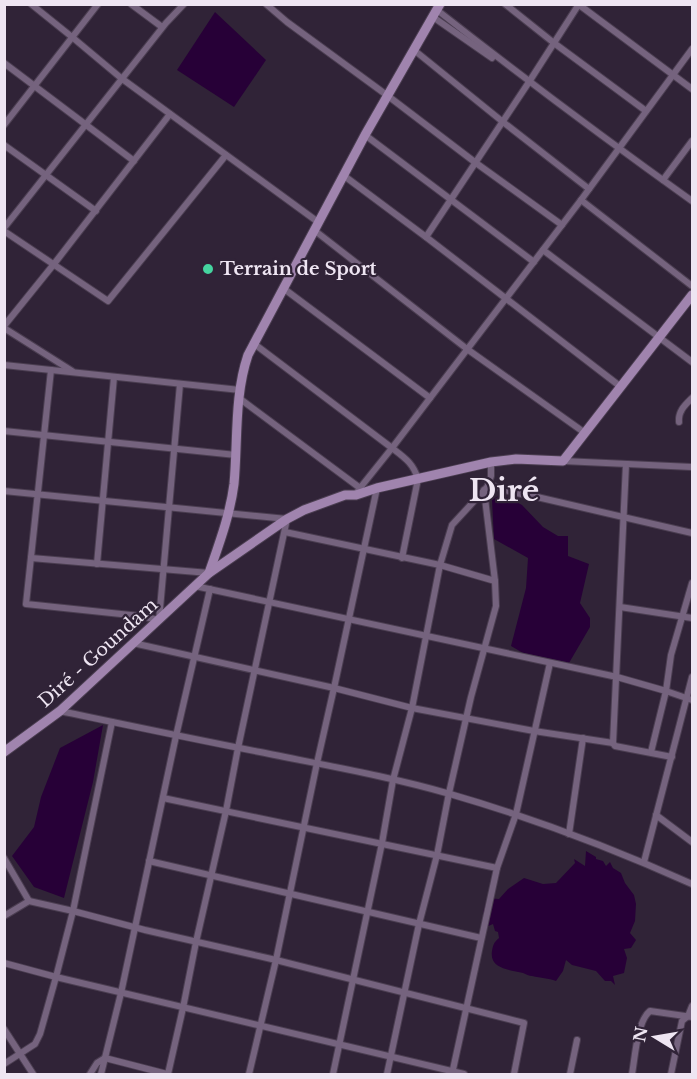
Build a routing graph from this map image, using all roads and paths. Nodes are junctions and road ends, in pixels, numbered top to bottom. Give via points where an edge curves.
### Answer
1 (31, 4) edge
2 (98, 4) edge
3 (131, 4) edge
4 (184, 4) edge
5 (266, 4) edge
6 (506, 4) edge
7 (579, 5) edge
8 (437, 11) edge
9 (162, 27) junction
10 (72, 37) junction
11 (554, 43) junction
12 (693, 49) edge
13 (414, 50) junction
14 (4, 63) edge
15 (501, 64) dead end
16 (673, 75) junction
17 (121, 78) junction
18 (529, 82) junction
19 (35, 86) junction
20 (693, 89) edge
21 (388, 96) junction
22 (646, 111) junction
23 (170, 114) junction
24 (503, 122) junction
25 (4, 125) edge
26 (85, 125) junction
27 (365, 135) junction
28 (693, 141) edge
29 (4, 145) edge
30 (619, 149) junction
31 (226, 155) junction
32 (134, 161) junction
33 (476, 162) junction
34 (46, 175) junction
35 (343, 175) junction
36 (663, 180) junction
37 (589, 189) junction
38 (451, 200) junction
39 (581, 200) junction
40 (693, 201) edge
41 (96, 211) junction
42 (562, 225) junction
43 (316, 226) junction
44 (4, 229) edge
45 (426, 237) junction
46 (543, 250) junction
47 (534, 262) junction
48 (54, 264) junction
49 (693, 286) edge
50 (283, 288) junction
51 (693, 294) edge
52 (506, 298) junction
53 (4, 327) edge
54 (658, 337) junction
55 (253, 343) junction
56 (467, 349) junction
57 (693, 362) edge
58 (4, 365) edge
59 (51, 370) junction
60 (73, 372) junction
61 (114, 377) junction
62 (180, 384) junction
63 (621, 387) junction
64 (239, 394) junction
65 (430, 398) junction
66 (693, 398) edge
67 (679, 422) dead end
68 (4, 430) edge
69 (585, 433) junction
70 (44, 435) junction
71 (108, 442) junction
72 (392, 448) junction
73 (174, 449) junction
74 (236, 455) junction
75 (563, 461) junction
76 (491, 462) junction
77 (626, 464) junction
78 (693, 467) edge
79 (418, 479) junction
80 (486, 487) junction
81 (377, 488) junction
82 (4, 491) edge
83 (358, 491) junction
84 (38, 495) junction
85 (103, 501) junction
86 (169, 507) junction
87 (229, 513) junction
88 (624, 518) junction
89 (287, 519) junction
90 (285, 532) junction
91 (693, 533) edge
92 (364, 550) junction
93 (31, 558) junction
94 (402, 558) junction
95 (97, 564) junction
96 (440, 566) junction
97 (163, 570) junction
98 (209, 573) junction
99 (495, 581) junction
100 (693, 583) edge
101 (195, 586) junction
102 (210, 589) junction
103 (270, 602) junction
104 (620, 607) junction
105 (682, 617) junction
106 (693, 618) edge
107 (349, 619) junction
108 (159, 620) junction
109 (425, 636) junction
110 (133, 643) junction
111 (484, 648) junction
112 (195, 657) junction
113 (550, 663) junction
114 (255, 671) junction
115 (617, 677) junction
116 (693, 677) edge
117 (334, 688) junction
118 (666, 691) junction
119 (690, 699) edge
120 (412, 708) junction
121 (60, 711) junction
122 (467, 719) junction
123 (112, 722) junction
124 (534, 731) junction
125 (176, 736) junction
126 (583, 738) junction
127 (613, 742) junction
128 (238, 748) junction
129 (4, 752) edge
130 (651, 752) junction
131 (672, 757) junction
132 (316, 763) junction
133 (393, 780) junction
134 (449, 794) junction
135 (163, 798) junction
136 (226, 811) junction
137 (516, 814) junction
138 (656, 815) junction
139 (304, 827) junction
140 (569, 834) junction
141 (693, 842) edge
142 (382, 843) junction
143 (437, 855) junction
144 (4, 858) edge
145 (149, 861) junction
146 (644, 862) junction
147 (497, 867) junction
148 (212, 876) junction
149 (693, 884) edge
150 (290, 894) junction
151 (29, 901) junction
152 (73, 910) junction
153 (367, 912) junction
154 (4, 916) edge
155 (419, 924) junction
156 (135, 927) junction
157 (481, 938) junction
158 (196, 942) junction
159 (276, 960) junction
160 (4, 963) edge
161 (56, 977) junction
162 (353, 979) junction
163 (404, 992) junction
164 (121, 993) junction
165 (693, 1006) edge
166 (183, 1008) junction
167 (466, 1008) junction
168 (690, 1017) edge
169 (260, 1026) junction
170 (4, 1029) edge
171 (578, 1040) dead end
172 (340, 1045) junction
173 (20, 1054) junction
174 (391, 1057) junction
175 (105, 1058) junction
176 (4, 1064) edge
177 (453, 1073) edge
178 (33, 1074) edge
179 (90, 1074) edge
180 (101, 1074) edge
181 (168, 1074) edge
182 (249, 1074) edge
183 (333, 1074) edge
184 (387, 1074) edge
185 (464, 1074) edge
186 (514, 1074) edge
187 (570, 1074) edge
188 (632, 1074) edge
189 (670, 1074) edge

1 - 10 street
2 - 10 street
3 - 9 street
4 - 9 street
5 - 21 street
6 - 11 street
7 - 11 street
7 - 16 street
8 - 13 main road
8 - 15 street
8 - 18 street
9 - 17 street
10 - 17 street
10 - 19 street
11 - 18 street
11 - 22 street
12 - 16 street
13 - 21 main road
13 - 24 street
14 - 19 street
16 - 20 street
16 - 22 street
17 - 23 street
17 - 26 street
18 - 24 street
18 - 30 street
19 - 25 street
19 - 26 street
21 - 27 main road
21 - 33 street
22 - 30 street
23 - 31 street
23 - 32 street
24 - 33 street
24 - 37 street
26 - 32 street
26 - 34 street
27 - 35 main road
27 - 38 street
28 - 36 street
29 - 34 street
30 - 36 street
30 - 37 street
31 - 43 street
31 - 48 street via 108,301
32 - 41 street
33 - 38 street
33 - 42 street
34 - 41 street
34 - 44 street
35 - 43 main road
35 - 45 street
36 - 40 street
37 - 39 street
38 - 45 street
38 - 47 street
39 - 42 street
39 - 49 street
41 - 48 street
42 - 46 street
43 - 50 main road
43 - 56 street
44 - 48 street
45 - 52 street
46 - 47 street
46 - 54 street
47 - 52 street
48 - 53 street
50 - 55 main road
50 - 65 street
51 - 54 main road
52 - 56 street
52 - 63 street
53 - 60 street
54 - 57 street
54 - 63 main road
55 - 64 main road
55 - 72 street
56 - 65 street
56 - 69 street
58 - 59 street
59 - 60 street
59 - 70 street
60 - 61 street
61 - 62 street
61 - 71 street
62 - 64 street
62 - 73 street
63 - 69 main road
64 - 74 main road
64 - 83 street
65 - 72 street
66 - 67 street via 682,408
68 - 70 street
69 - 75 main road
70 - 71 street
70 - 84 street
71 - 73 street
71 - 85 street
72 - 79 street via 409,461
72 - 83 street
73 - 74 street
73 - 86 street
74 - 87 main road
75 - 76 main road, Diré - Goundam
75 - 77 street
76 - 79 main road, Diré - Goundam
76 - 80 street
77 - 78 street
77 - 88 street
79 - 81 main road, Diré - Goundam
79 - 94 street
80 - 88 street
80 - 96 street via 452,525
80 - 99 street
81 - 83 main road, Diré - Goundam
81 - 92 street
82 - 84 street
83 - 89 main road, Diré - Goundam
84 - 85 street
84 - 93 street
85 - 86 street
85 - 95 street
86 - 87 street
86 - 97 street
87 - 89 street
87 - 98 main road
88 - 91 street
88 - 104 street
89 - 90 street
89 - 98 main road, Diré - Goundam
90 - 92 street
90 - 103 street
92 - 94 street
92 - 107 street
93 - 95 street
93 - 108 street via 26,604
94 - 96 street
95 - 97 street
96 - 99 street
96 - 109 street
97 - 98 street
97 - 108 street
98 - 101 main road, Diré - Goundam
99 - 111 street via 495,606
100 - 105 street
101 - 102 street
101 - 108 main road, Diré - Goundam
102 - 103 street
102 - 112 street
103 - 107 street
103 - 114 street
104 - 105 street
104 - 115 street
105 - 106 street
105 - 118 street
107 - 109 street
107 - 117 street
108 - 110 main road, Diré - Goundam
109 - 111 street
109 - 120 street
110 - 112 street
110 - 121 main road, Diré - Goundam
111 - 113 street
111 - 122 street
112 - 114 street
112 - 125 street
113 - 115 street
113 - 124 street
114 - 117 street
114 - 128 street
115 - 118 street
115 - 127 street
116 - 119 street
117 - 120 street
117 - 132 street
118 - 119 street
118 - 130 street
119 - 131 street
120 - 122 street
120 - 133 street
121 - 123 street
121 - 129 main road, Diré - Goundam
122 - 124 street
122 - 134 street
123 - 125 street
123 - 152 street
124 - 126 street
124 - 137 street
125 - 128 street
125 - 135 street
126 - 127 street
126 - 140 street
127 - 130 street via 615,746
128 - 132 street
128 - 136 street
130 - 131 street
131 - 138 street
132 - 133 street
132 - 139 street
133 - 134 street
133 - 142 street
134 - 137 street
134 - 143 street
135 - 136 street
135 - 145 street
136 - 139 street
136 - 148 street
137 - 140 street
137 - 147 street
138 - 141 street
138 - 146 street
139 - 142 street
139 - 150 street
140 - 146 street
142 - 143 street
142 - 153 street
143 - 147 street
143 - 155 street
144 - 151 street
145 - 148 street
145 - 156 street
146 - 149 street
147 - 157 street
148 - 150 street
148 - 158 street
150 - 153 street
150 - 159 street
151 - 152 street
151 - 154 street
152 - 156 street
152 - 161 street
153 - 155 street
153 - 162 street
155 - 157 street
155 - 163 street
156 - 158 street
156 - 164 street
157 - 167 street
158 - 159 street
158 - 166 street
159 - 162 street
159 - 169 street
160 - 161 street
161 - 164 street
161 - 173 street via 37,1040
162 - 163 street
162 - 172 street
163 - 167 street
163 - 174 street
164 - 166 street
164 - 175 street
165 - 168 street
166 - 169 street
166 - 181 street
167 - 177 street
167 - 186 street via 524,1023
168 - 188 street via 647,1013 641,1022
168 - 189 street via 682,1021
169 - 172 street
169 - 182 street
170 - 173 street
171 - 187 street
172 - 174 street
172 - 183 street
173 - 176 street
173 - 178 street
174 - 177 street
174 - 184 street
175 - 179 street
175 - 180 street
175 - 181 street
177 - 185 street

